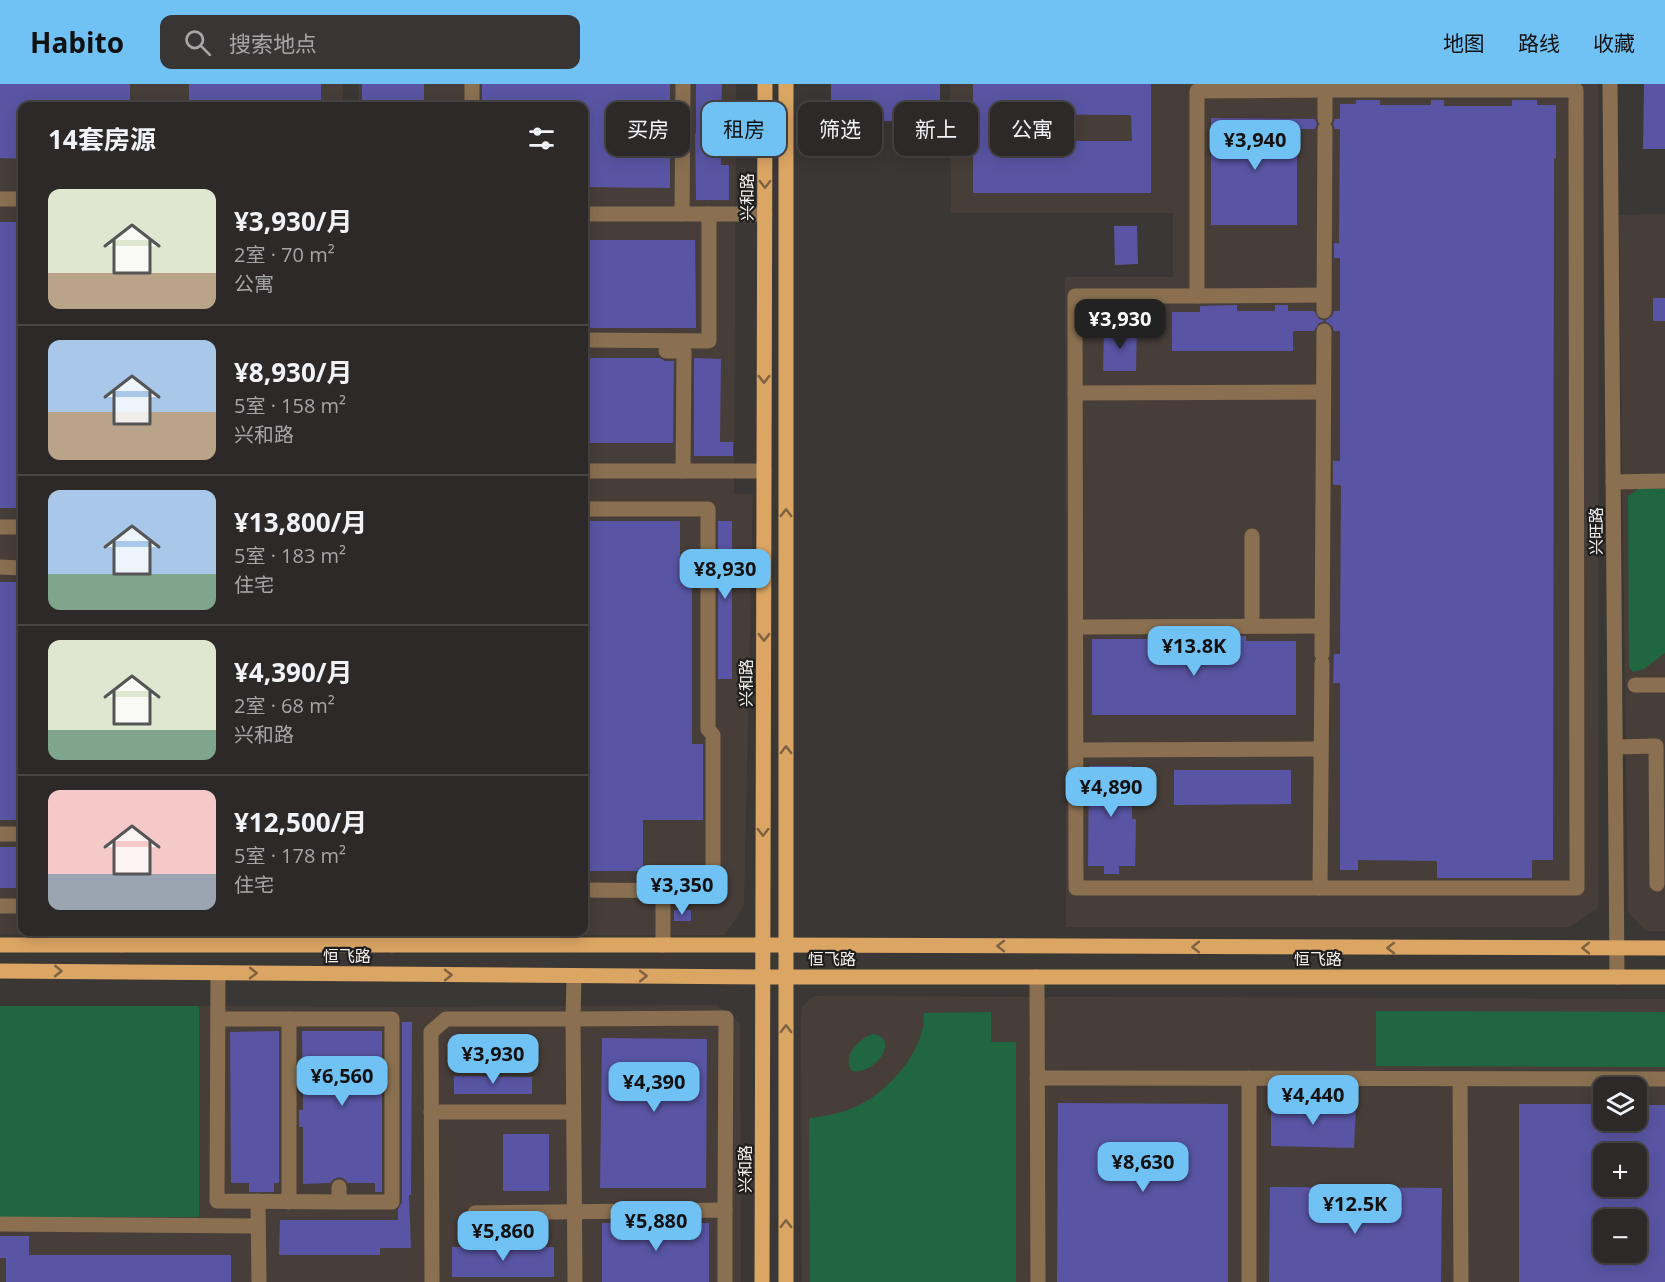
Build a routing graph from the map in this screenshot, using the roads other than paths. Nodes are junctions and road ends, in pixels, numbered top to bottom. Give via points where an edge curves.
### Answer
1 (472, 84) edge
2 (683, 84) edge
3 (765, 84) edge
4 (786, 84) edge
5 (1610, 84) edge
6 (1325, 87) edge
7 (472, 102) edge
8 (0, 199) edge
9 (18, 199) edge
10 (588, 214) edge
11 (682, 214) junction
12 (709, 214) junction
13 (765, 214) junction
14 (1324, 295) junction
15 (1197, 296) junction
16 (1324, 311) dead end
17 (1324, 331) dead end
18 (588, 340) edge
19 (588, 351) edge
20 (1323, 392) junction
21 (1075, 393) junction
22 (588, 471) edge
23 (683, 471) junction
24 (764, 471) junction
25 (1665, 481) edge
26 (1613, 482) junction
27 (588, 509) edge
28 (0, 527) edge
29 (18, 527) edge
30 (1252, 536) dead end
31 (0, 567) edge
32 (18, 568) edge
33 (1076, 627) junction
34 (1252, 627) junction
35 (1322, 627) junction
36 (1665, 685) edge
37 (1635, 686) dead end
38 (1616, 747) junction
39 (1076, 750) junction
40 (1321, 750) junction
41 (0, 834) edge
42 (18, 834) edge
43 (1656, 884) dead end
44 (1320, 888) junction
45 (588, 890) edge
46 (663, 891) junction
47 (0, 906) edge
48 (18, 906) edge
49 (121, 938) edge
50 (324, 938) edge
51 (392, 938) edge
52 (0, 945) edge
53 (663, 945) junction
54 (763, 945) junction
55 (786, 945) junction
56 (1617, 948) junction
57 (1665, 948) edge
58 (0, 971) edge
59 (218, 973) junction
60 (574, 976) junction
61 (764, 977) junction
62 (786, 977) junction
63 (1037, 977) junction
64 (1617, 977) junction
65 (1665, 977) edge
66 (218, 1019) junction
67 (289, 1019) junction
68 (573, 1019) junction
69 (1037, 1078) junction
70 (1249, 1078) junction
71 (1460, 1079) junction
72 (1665, 1079) edge
73 (431, 1112) junction
74 (573, 1112) junction
75 (258, 1201) junction
76 (289, 1202) junction
77 (725, 1210) junction
78 (574, 1212) junction
79 (475, 1213) dead end
80 (0, 1224) edge
81 (258, 1226) junction
82 (258, 1282) edge
83 (432, 1282) edge
84 (575, 1282) edge
85 (725, 1282) edge
86 (762, 1282) edge
87 (786, 1282) edge
88 (1038, 1282) edge
89 (1249, 1282) edge
90 (1461, 1282) edge

1 - 7 street
2 - 11 street
3 -> 13 main road, 兴和路
55 -> 4 main road
5 - 26 street, 兴旺路
6 - 14 street
6 - 15 street via 1197,91
6 - 44 street via 1576,90 1576,888
8 - 9 street
10 - 11 street
11 - 12 street
12 - 13 street
12 - 18 street via 709,340
13 -> 24 main road, 兴和路
14 - 15 street
14 - 16 street
15 - 21 street via 1075,296
17 - 20 street
19 - 23 street via 684,351
20 - 21 street
20 - 35 street
21 - 33 street
22 - 23 street
23 - 24 street
24 -> 54 main road, 兴和路
25 - 26 street
26 - 38 street, 兴旺路
27 - 46 street via 708,509 713,891
28 - 29 street
30 - 34 street
31 - 32 street
33 - 34 street
33 - 39 street
34 - 35 street
35 - 40 street
36 - 37 street
38 - 43 street via 1656,746
38 - 56 street, 兴旺路
39 - 40 street
39 - 44 street via 1076,888
40 - 44 street
41 - 42 street
45 - 46 street
46 - 53 street
47 - 48 street
49 - 50 main road, 恒飞路
49 - 52 main road, 恒飞路
50 - 51 main road, 恒飞路
51 - 53 main road, 恒飞路
53 - 54 main road, 恒飞路
54 - 55 main road, 恒飞路
54 - 61 main road, 兴和路
56 -> 55 main road, 恒飞路
55 - 62 main road
56 - 57 main road, 恒飞路
56 - 64 street, 兴旺路
58 -> 59 main road, 恒飞路
59 -> 60 main road, 恒飞路
59 - 66 street
60 -> 61 main road, 恒飞路
60 - 68 street
61 - 62 main road, 恒飞路
61 - 86 main road, 兴和路
62 - 63 main road, 恒飞路
87 -> 62 main road
63 - 64 main road, 恒飞路
63 - 69 street
64 - 65 main road, 恒飞路
66 - 67 street
66 - 75 street via 217,1201
67 - 76 street
67 - 76 street via 392,1019 392,1202 339,1194
68 - 73 street via 446,1019 431,1032
68 - 74 street
68 - 77 street via 726,1018
69 - 70 street
69 - 88 street
70 - 71 street
70 - 89 street
71 - 72 street
71 - 90 street
73 - 74 street
73 - 83 street
74 - 78 street
75 - 76 street
75 - 81 street
77 - 78 street
77 - 85 street
78 - 79 street
78 - 84 street
80 - 81 street
81 - 82 street

